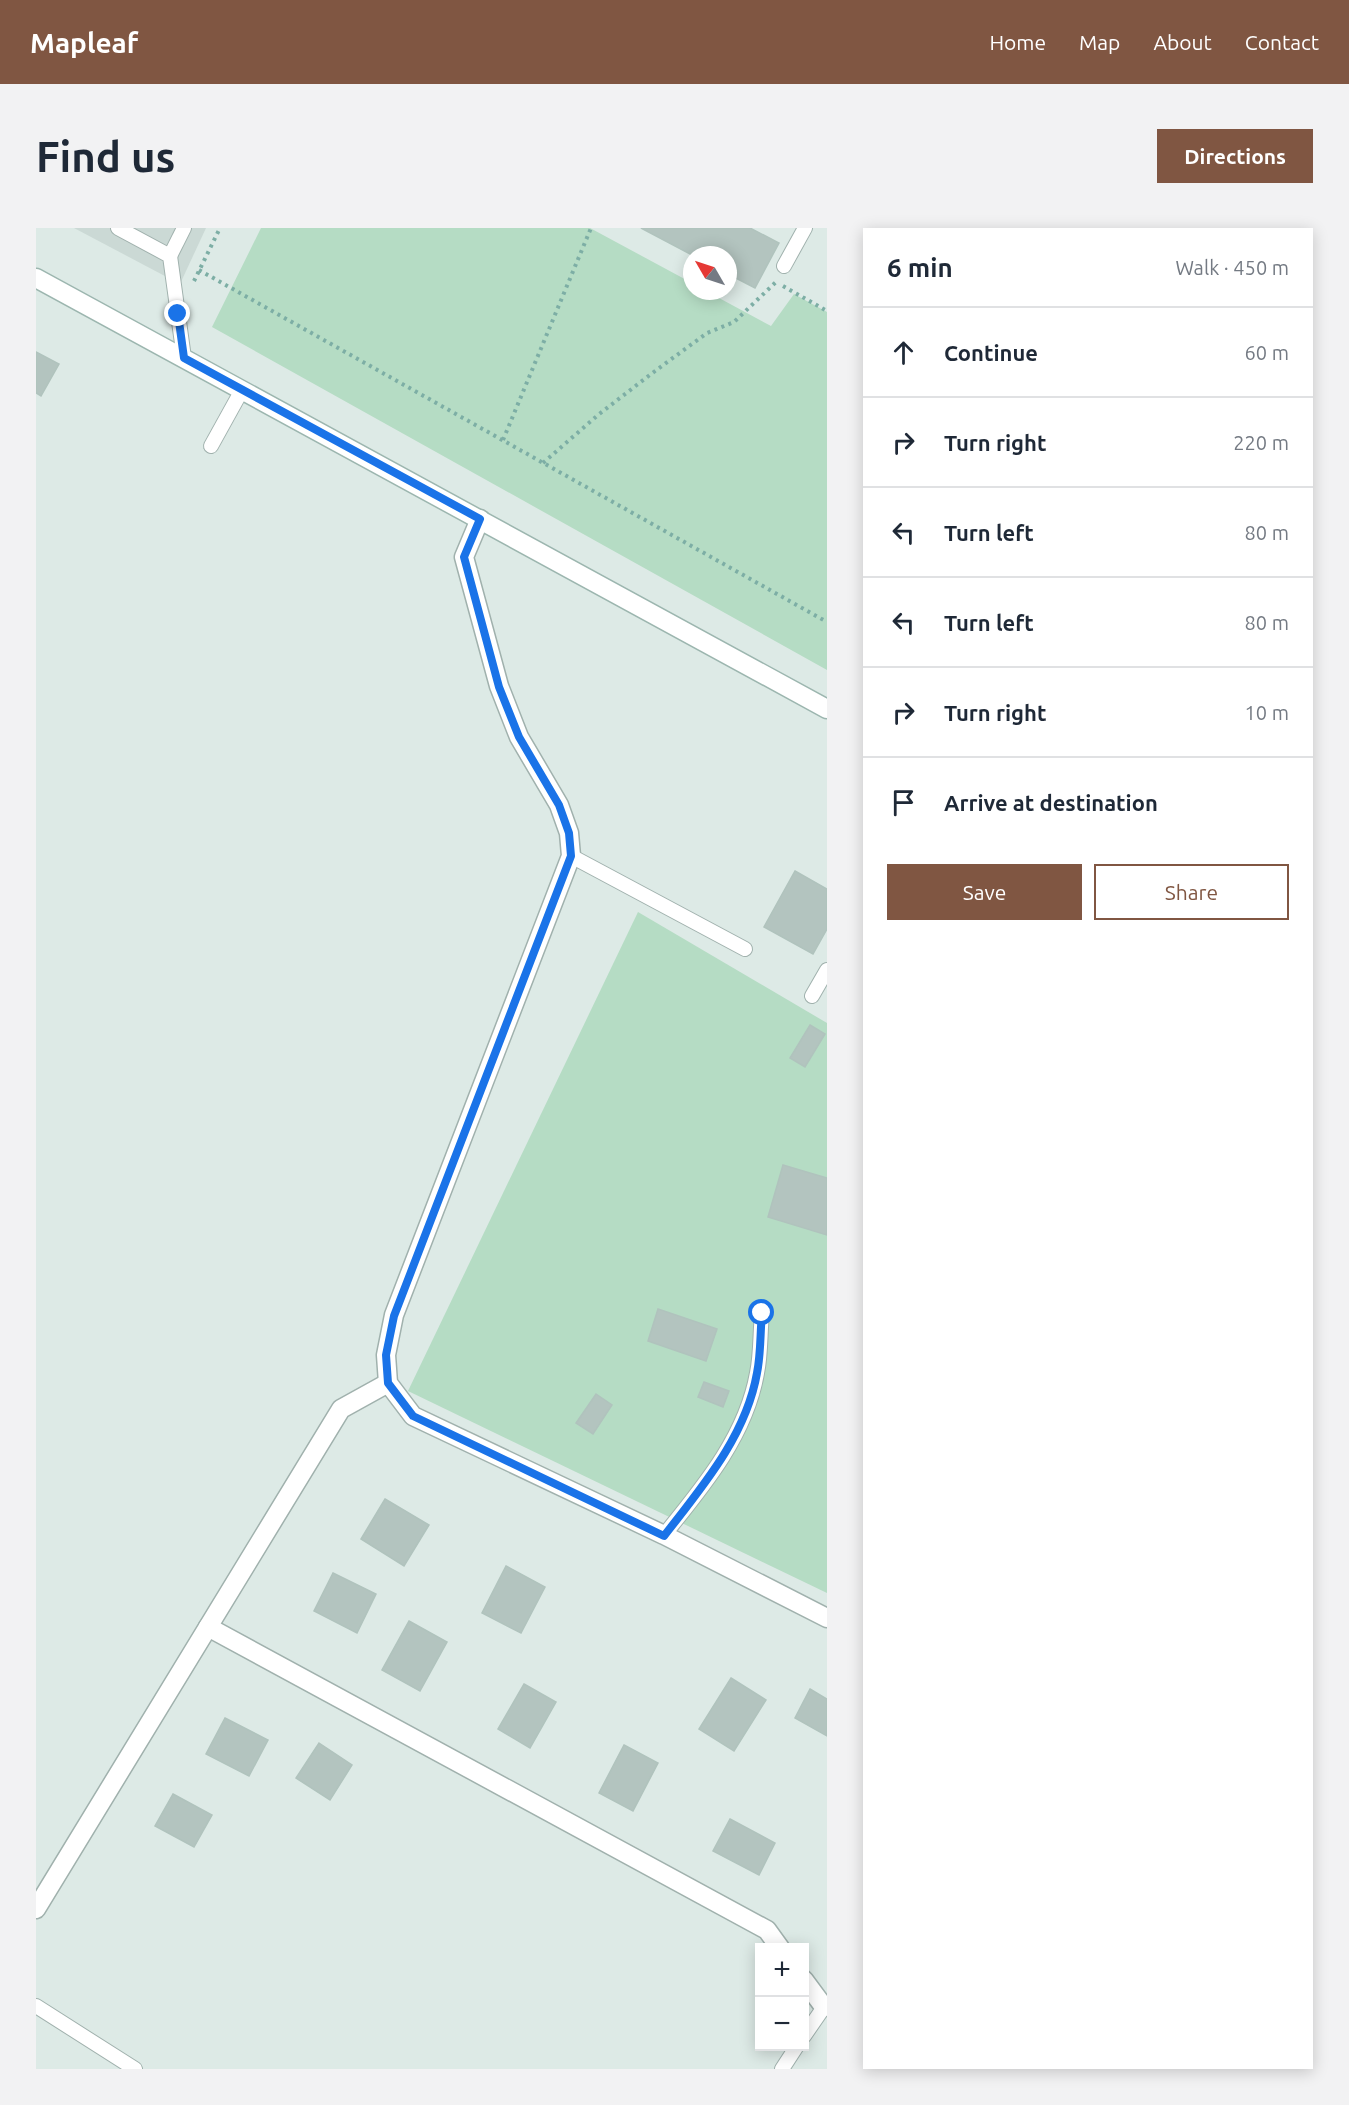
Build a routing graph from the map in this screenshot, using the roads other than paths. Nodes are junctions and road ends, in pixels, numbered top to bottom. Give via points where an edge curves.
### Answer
1 (118, 228) edge
2 (184, 228) edge
3 (799, 230) edge
4 (170, 256) junction
5 (784, 266) road end
6 (36, 278) edge
7 (184, 358) junction
8 (242, 390) junction
9 (211, 446) dead end
10 (480, 519) junction
11 (827, 708) edge
12 (571, 856) junction
13 (745, 949) dead end
14 (827, 970) edge
15 (812, 996) dead end
16 (762, 1313) dead end
17 (388, 1383) junction
18 (664, 1536) junction
19 (827, 1618) edge
20 (208, 1627) junction
21 (36, 1909) edge
22 (777, 1943) edge
23 (809, 1987) edge
24 (36, 2006) edge
25 (824, 2007) joint
26 (809, 2029) edge
27 (794, 2051) edge
28 (135, 2069) edge
29 (782, 2069) edge

1 - 4 lane
2 - 4 lane
3 - 5 lane
4 - 7 lane
6 - 7 street
7 - 8 street
8 - 9 lane
8 - 10 street
10 - 11 street
10 - 12 street via 464,557 499,687 519,737 559,805 569,833
12 - 13 lane
12 - 17 street via 394,1316 386,1355
14 - 15 lane
16 - 18 lane via 757,1374 737,1434 708,1480
17 - 18 street via 413,1416
17 - 20 street via 341,1409
18 - 19 street
20 - 21 street
20 - 22 street via 767,1930
23 - 25 street
24 - 28 lane
25 - 26 lane
27 - 29 lane

